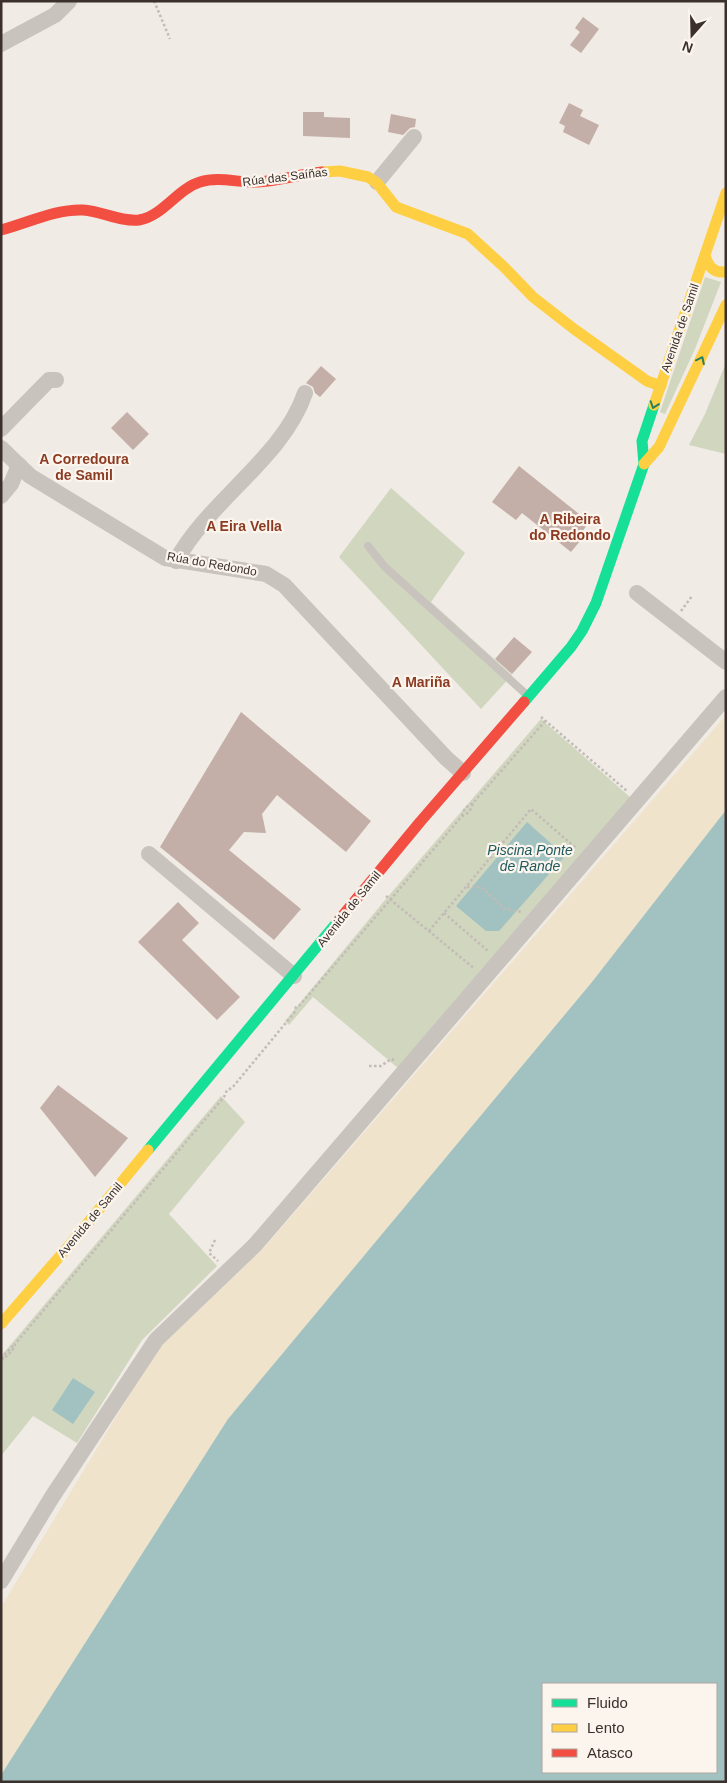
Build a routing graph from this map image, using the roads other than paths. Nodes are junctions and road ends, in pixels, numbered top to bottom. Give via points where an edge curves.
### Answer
1 (69, 1) edge
2 (1, 44) edge
3 (414, 137) dead end
4 (377, 182) junction
5 (726, 193) edge
6 (722, 214) edge
7 (1, 230) edge
8 (704, 256) junction
9 (726, 272) edge
10 (726, 305) edge
11 (56, 380) dead end
12 (661, 386) junction
13 (306, 392) dead end
14 (1, 429) edge
15 (1, 448) edge
16 (644, 464) junction
17 (19, 465) junction
18 (1, 496) edge
19 (368, 546) dead end
20 (176, 561) junction
21 (637, 593) dead end
22 (726, 662) edge
23 (529, 696) junction
24 (726, 697) edge
25 (463, 773) junction
26 (149, 854) dead end
27 (294, 976) junction
28 (1, 1324) edge
29 (1, 1582) edge

1 - 2 street via 55,15
3 - 4 street
4 - 7 main road, Rúa das Saíñas via 348,172 334,171 308,172 261,182 205,180 192,185 145,218 129,219 82,210
4 - 12 main road via 396,207 468,234 554,314 647,381
5 - 6 main road, Avenida de Samil
6 - 8 main road, Avenida de Samil
8 - 9 main road via 712,270
8 - 12 main road, Avenida de Samil
16 -> 10 main road, Avenida de Samil via 659,447
11 - 14 street via 49,380
12 -> 16 main road, Avenida de Samil via 642,441
13 - 20 street via 300,409 284,433 198,528
15 - 17 street, Rúa do Redondo
16 - 23 main road, Avenida de Samil via 589,618 571,647
17 - 18 street via 11,484
17 - 20 street, Rúa do Redondo via 43,484 156,553
19 - 23 lane via 385,567
20 - 25 street, Rúa do Redondo via 266,574 284,584
21 - 22 street
23 - 25 main road, Avenida de Samil
24 - 29 street via 255,1246 156,1340 52,1497
25 - 27 main road, Avenida de Samil
26 - 27 street
27 - 28 main road, Avenida de Samil

